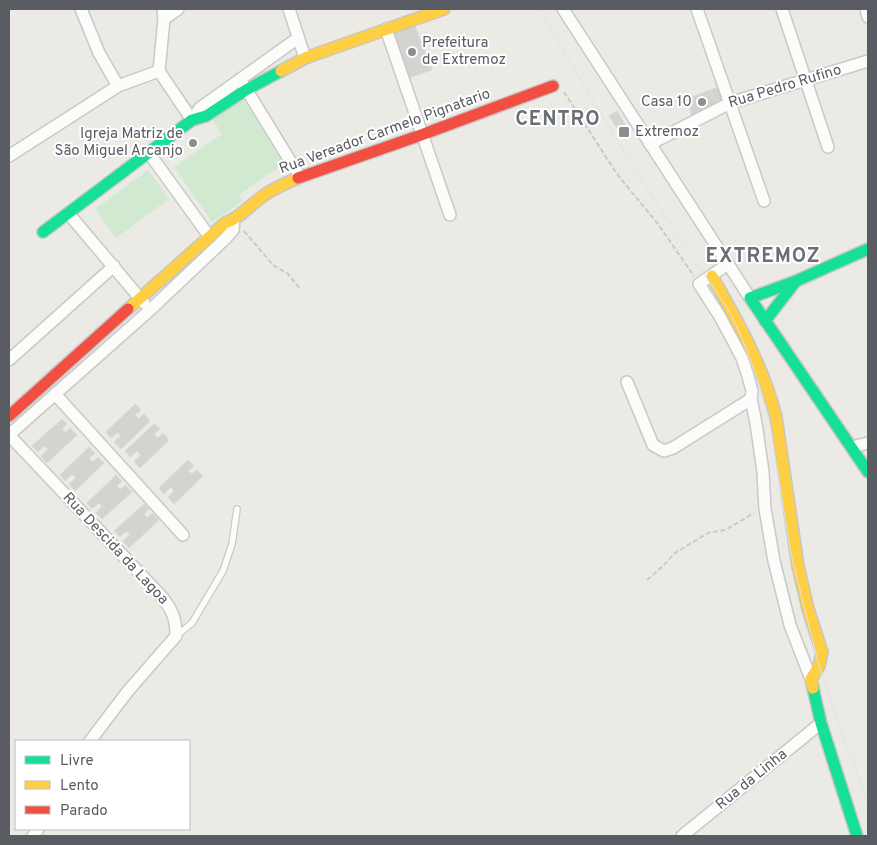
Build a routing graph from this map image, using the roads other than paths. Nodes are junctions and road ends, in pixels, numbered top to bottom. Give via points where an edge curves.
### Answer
1 (81, 9) edge
2 (178, 9) edge
3 (289, 9) edge
4 (444, 9) edge
5 (563, 9) edge
6 (697, 9) edge
7 (782, 9) edge
8 (866, 9) edge
9 (164, 14) edge
10 (868, 17) edge
11 (386, 29) junction
12 (298, 38) junction
13 (305, 58) junction
14 (868, 62) edge
15 (160, 71) junction
16 (806, 80) junction
17 (243, 84) junction
18 (118, 86) junction
19 (553, 86) road end
20 (730, 103) junction
21 (192, 120) junction
22 (421, 135) junction
23 (650, 144) junction
24 (828, 147) dead end
25 (149, 153) junction
26 (9, 156) edge
27 (300, 177) junction
28 (764, 201) dead end
29 (68, 212) junction
30 (450, 215) dead end
31 (234, 220) junction
32 (42, 232) dead end
33 (209, 236) junction
34 (868, 249) edge
35 (728, 264) junction
36 (114, 266) junction
37 (712, 276) junction
38 (796, 281) junction
39 (140, 297) junction
40 (750, 298) junction
41 (150, 310) junction
42 (765, 321) junction
43 (9, 360) edge
44 (627, 382) dead end
45 (55, 394) junction
46 (751, 399) junction
47 (9, 416) edge
48 (9, 435) edge
49 (868, 442) edge
50 (852, 447) junction
51 (868, 472) edge
52 (237, 509) dead end
53 (183, 535) dead end
54 (176, 636) junction
55 (811, 679) junction
56 (821, 723) junction
57 (91, 740) edge
58 (682, 836) edge
59 (857, 836) edge

1 - 18 street via 99,53
2 - 9 street
3 - 12 street
4 - 11 street
5 - 23 street
6 - 20 street
7 - 16 street
8 - 10 street
9 - 15 street
11 - 13 street
11 - 22 street
12 - 13 street
12 - 17 street
13 - 17 street
14 - 16 street, Rua Pedro Rufino
15 - 18 street
15 - 21 street
16 - 20 street, Rua Pedro Rufino
16 - 24 street
17 - 21 street via 206,116
17 - 27 street
18 - 26 street
19 - 22 street, Rua Vereador Carmelo Pignatario
20 - 23 street, Rua Pedro Rufino
20 - 28 street
21 - 25 street
22 - 27 street, Rua Vereador Carmelo Pignatario
22 - 30 street
23 - 35 street
25 - 29 street
25 - 33 street
27 - 31 street, Rua Vereador Carmelo Pignatario via 261,197
29 - 32 street
29 - 36 street
31 - 33 street, Rua Vereador Carmelo Pignatario via 224,223
31 - 41 street, Rua Vereador Carmelo Pignatario via 233,230 225,239
33 - 39 street, Rua Vereador Carmelo Pignatario
34 - 38 street
35 - 37 street
35 - 40 street
36 - 39 street
36 - 43 street
37 - 46 street via 699,284 720,315 742,358 752,391
37 - 55 street via 752,350 776,417 793,541 805,597 822,652 819,666
38 - 40 street
38 - 42 street
39 - 41 street
39 - 47 street, Rua Vereador Carmelo Pignatario
40 - 42 street
41 - 45 street, Rua Vereador Carmelo Pignatario
42 - 50 street
44 - 46 street via 653,445 664,451 674,448
45 - 48 street, Rua Vereador Carmelo Pignatario
45 - 53 street
46 - 55 street via 774,561 790,625
48 - 54 street, Rua Descida da Lagoa via 163,598 173,612
49 - 50 street
50 - 51 street
52 - 54 lane via 232,544 223,571 192,623
54 - 57 street
55 - 56 street
56 - 58 street, Rua da Linha
56 - 59 street

